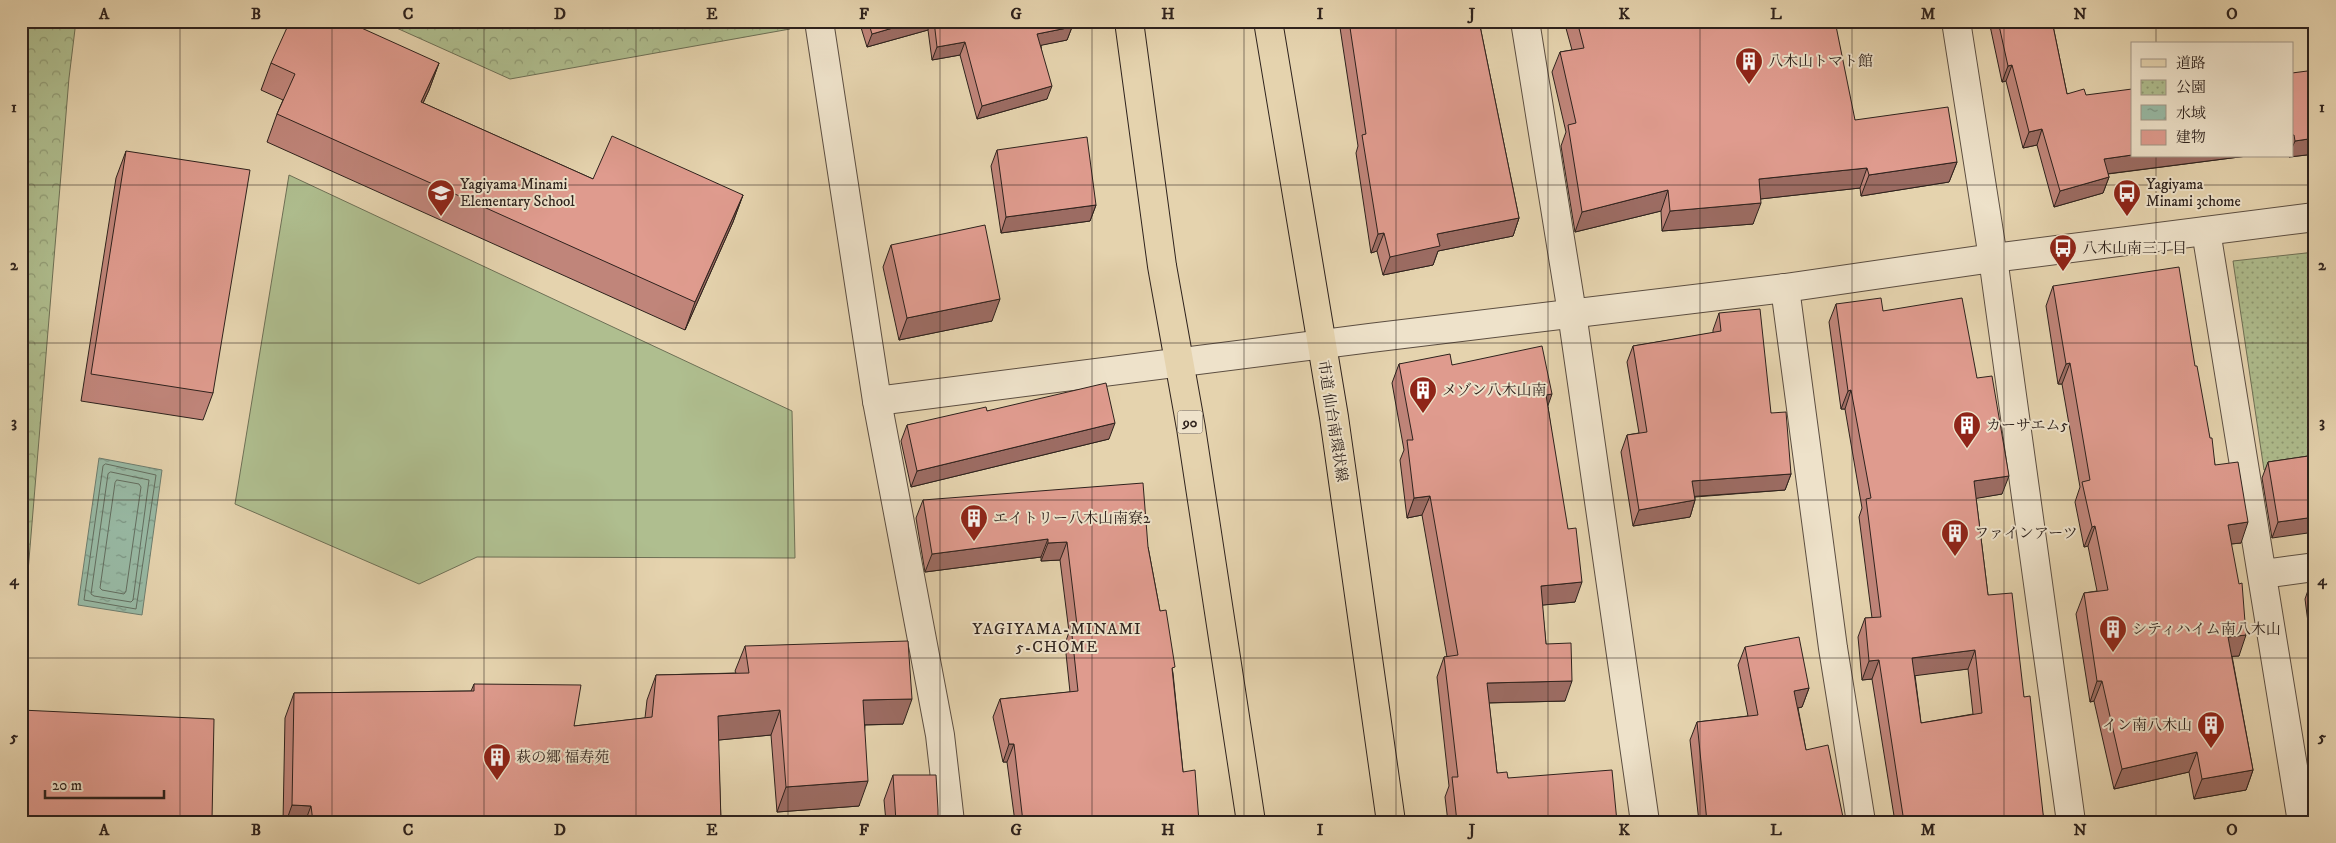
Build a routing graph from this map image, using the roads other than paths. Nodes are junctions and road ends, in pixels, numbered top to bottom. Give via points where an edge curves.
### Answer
1 (819, 21) edge
2 (1129, 21) edge
3 (1268, 21) edge
4 (1525, 21) edge
5 (1956, 21) edge
6 (2315, 217) edge
7 (2206, 231) junction
8 (1993, 258) junction
9 (1785, 288) junction
10 (1572, 313) junction
11 (1321, 344) junction
12 (1179, 362) junction
13 (877, 401) junction
14 (2315, 567) edge
15 (2263, 574) junction
16 (950, 822) edge
17 (1251, 822) edge
18 (1391, 822) edge
19 (1645, 822) edge
20 (1861, 822) edge
21 (2071, 822) edge
22 (2302, 822) edge

1 - 13 street
2 - 12 main road, 90 via 1162,266
3 - 11 main road, 市道 仙台南環状線
4 - 10 street
5 - 8 street
6 - 7 street
7 - 8 street
7 - 15 street
8 - 9 street
8 - 21 street
9 - 10 street
9 - 20 street
10 - 11 street
10 - 19 street
11 - 12 street
11 - 18 main road, 市道 仙台南環状線
12 - 13 street
12 - 17 main road, 90
13 - 16 street via 940,735
14 - 15 street
15 - 22 street

